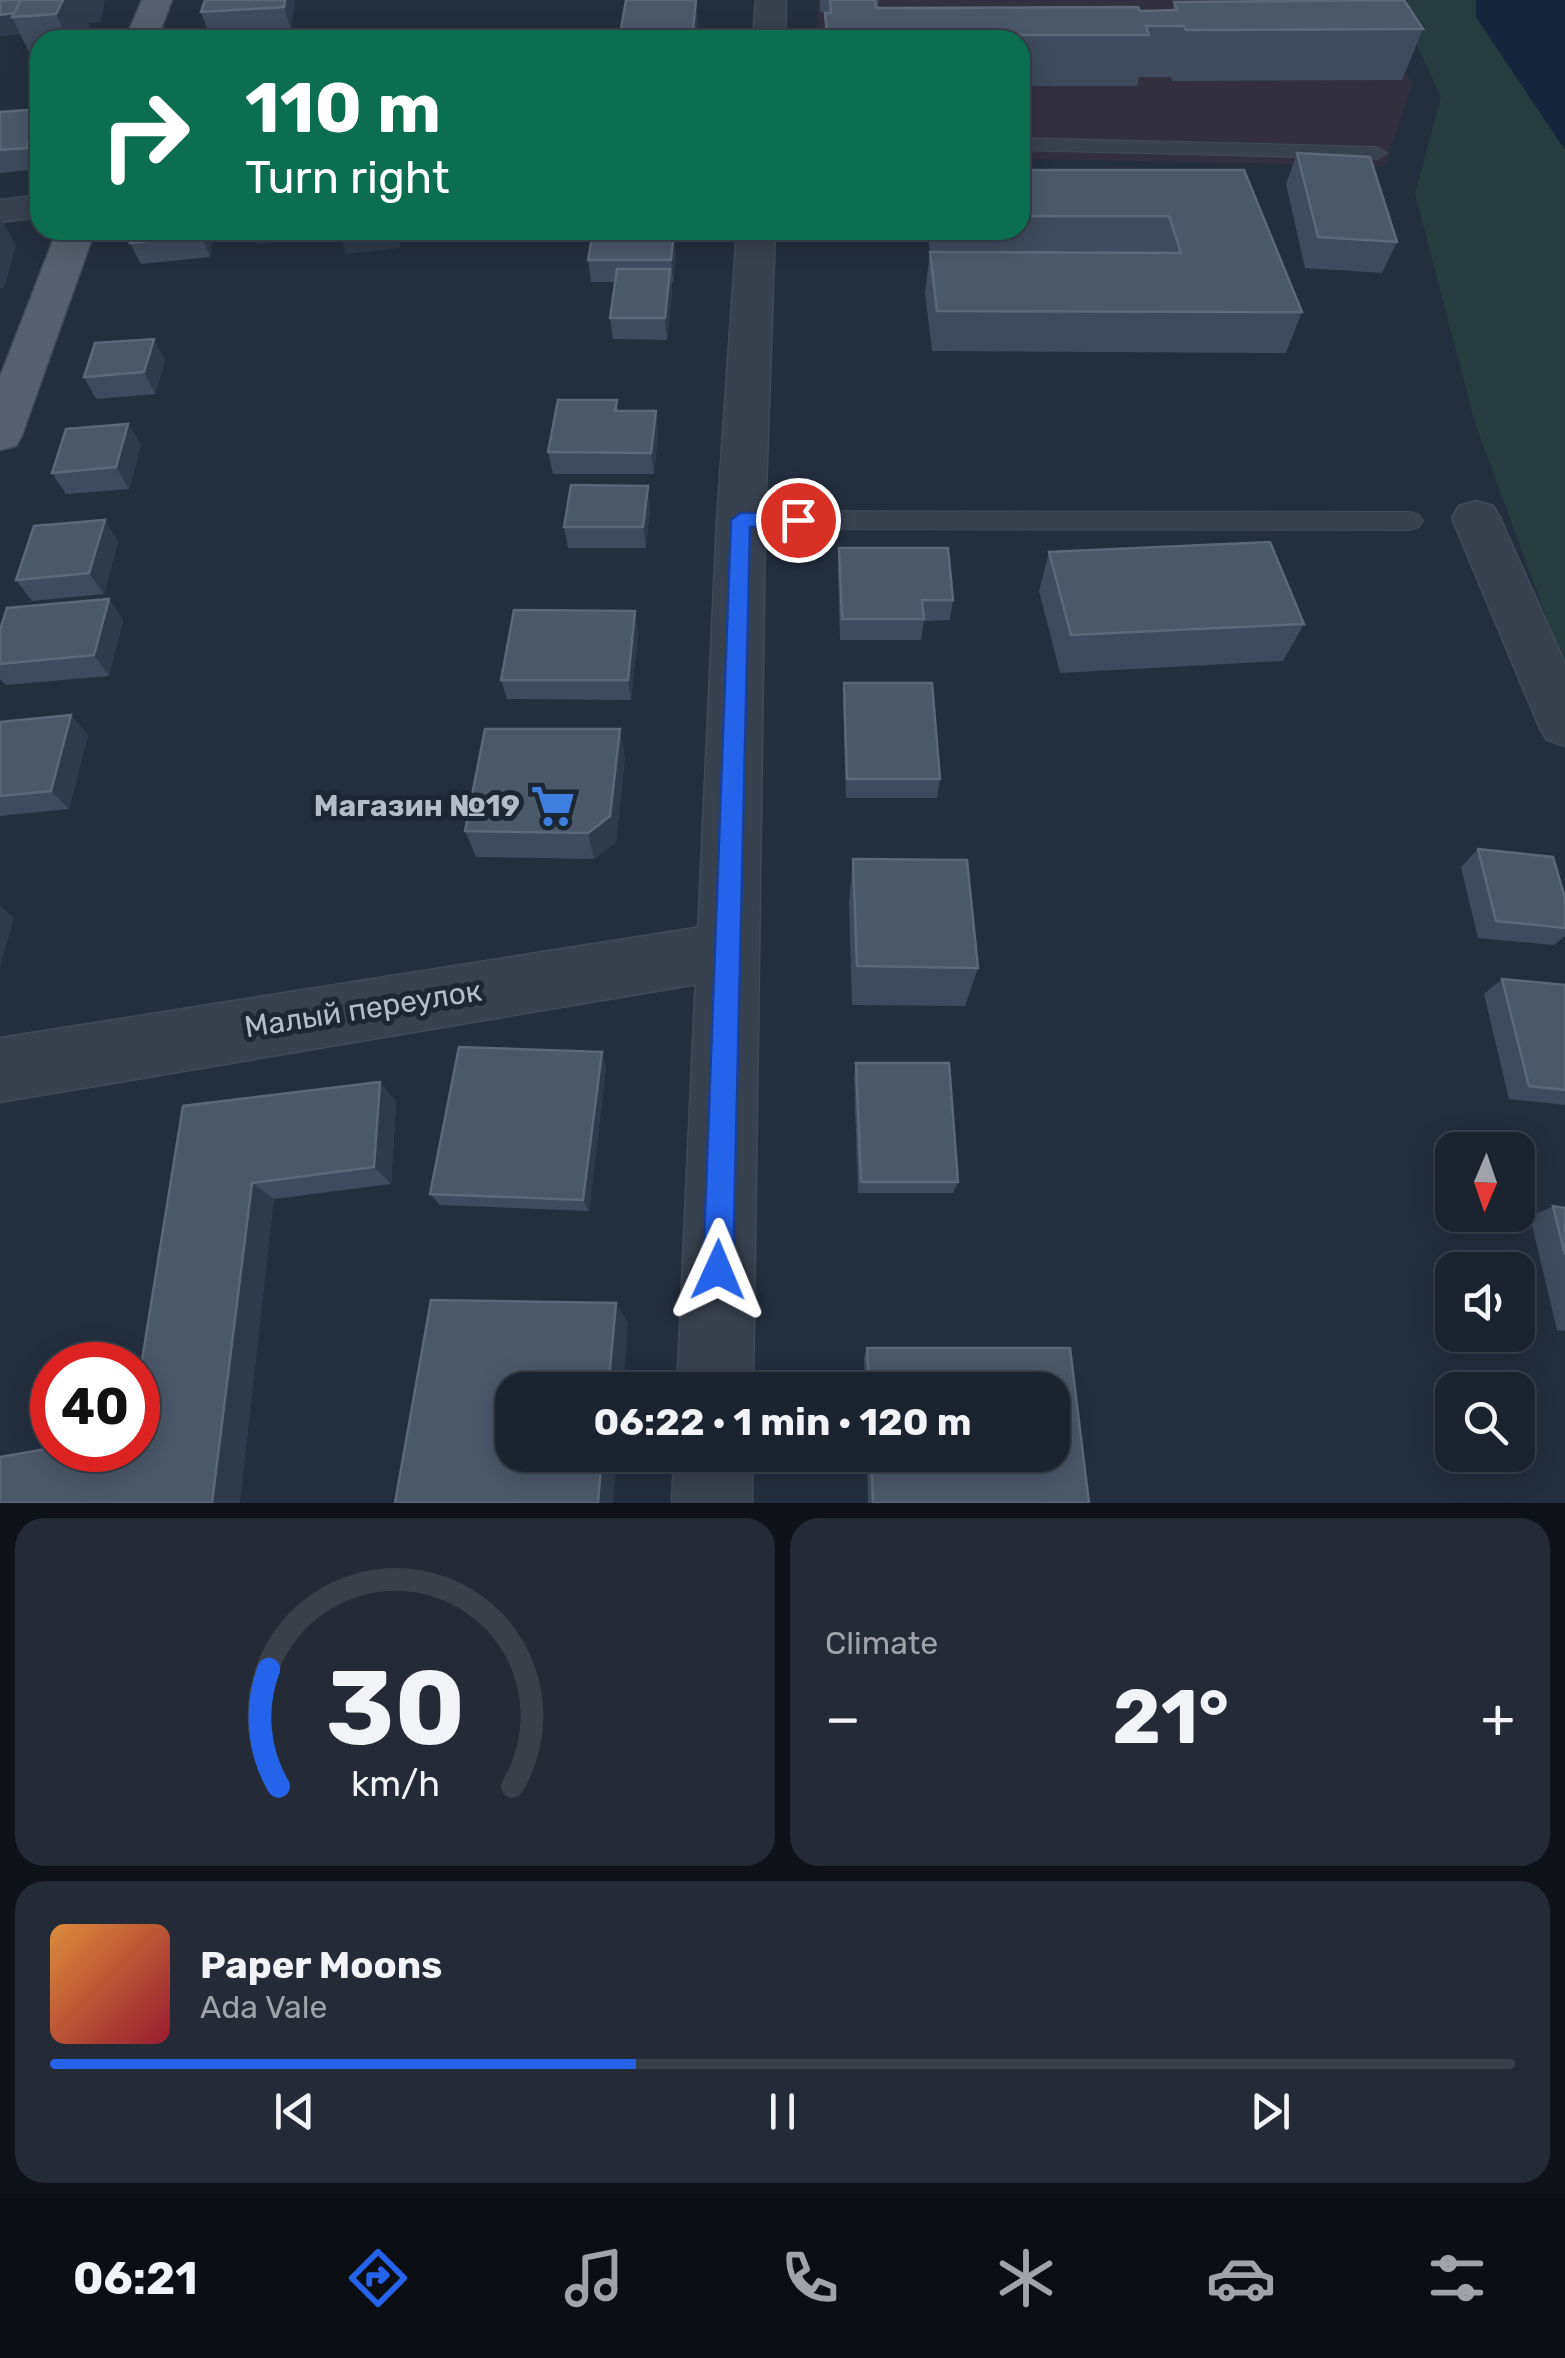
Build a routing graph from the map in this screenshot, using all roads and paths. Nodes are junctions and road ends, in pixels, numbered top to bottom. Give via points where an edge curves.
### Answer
1 (157, 0) edge
2 (771, 0) edge
3 (146, 30) edge
4 (770, 30) edge
5 (1030, 144) edge
6 (1377, 152) dead end
7 (30, 207) edge
8 (0, 211) edge
9 (72, 240) edge
10 (755, 240) edge
11 (0, 435) edge
12 (1476, 518) dead end
13 (740, 520) junction
14 (1410, 521) dead end
15 (1565, 724) edge
16 (727, 952) junction
17 (0, 1070) edge
18 (715, 1372) edge
19 (713, 1472) edge
20 (712, 1503) edge

1 - 3 main road
2 - 4 street
5 - 6 lane
7 - 8 street
9 - 11 main road
10 - 13 street
12 - 15 street
13 - 14 lane
13 - 16 street
16 - 17 street, Малый переулок
16 - 18 street
19 - 20 street

